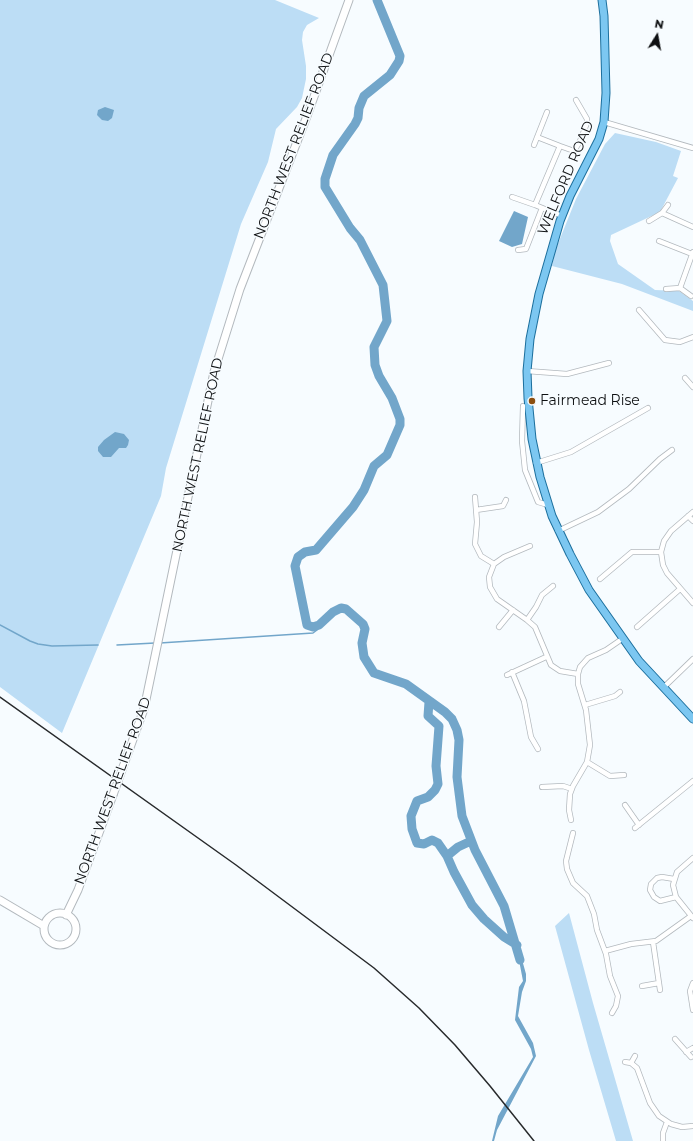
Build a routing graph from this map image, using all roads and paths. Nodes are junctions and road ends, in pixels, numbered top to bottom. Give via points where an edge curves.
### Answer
1 (349, 0) edge
2 (602, 0) edge
3 (576, 100) dead end
4 (547, 112) dead end
5 (604, 122) junction
6 (537, 137) junction
7 (534, 145) dead end
8 (560, 146) junction
9 (693, 148) edge
10 (512, 197) dead end
11 (535, 205) junction
12 (668, 205) dead end
13 (542, 208) junction
14 (662, 213) junction
15 (562, 216) junction
16 (648, 221) dead end
17 (693, 227) edge
18 (659, 241) dead end
19 (518, 250) dead end
20 (693, 253) edge
21 (680, 288) junction
22 (666, 289) dead end
23 (691, 296) dead end
24 (639, 310) dead end
25 (693, 337) edge
26 (609, 363) dead end
27 (527, 372) junction
28 (685, 378) dead end
29 (693, 387) edge
30 (522, 406) dead end
31 (648, 408) dead end
32 (532, 439) junction
33 (522, 441) junction
34 (672, 450) dead end
35 (536, 463) junction
36 (475, 497) dead end
37 (506, 500) dead end
38 (548, 505) junction
39 (476, 510) junction
40 (693, 512) edge
41 (688, 516) junction
42 (693, 522) edge
43 (558, 531) junction
44 (530, 546) dead end
45 (661, 552) junction
46 (494, 564) junction
47 (600, 579) dead end
48 (553, 586) dead end
49 (680, 589) junction
50 (693, 603) edge
51 (513, 610) junction
52 (527, 620) junction
53 (499, 627) dead end
54 (637, 627) dead end
55 (622, 639) junction
56 (546, 657) junction
57 (693, 659) edge
58 (512, 672) junction
59 (578, 674) junction
60 (507, 675) dead end
61 (663, 688) junction
62 (620, 692) dead end
63 (585, 705) junction
64 (693, 719) edge
65 (538, 749) dead end
66 (588, 762) junction
67 (624, 775) dead end
68 (693, 782) edge
69 (542, 787) dead end
70 (572, 789) junction
71 (625, 805) dead end
72 (571, 820) dead end
73 (573, 833) dead end
74 (693, 858) edge
75 (674, 880) junction
76 (676, 897) junction
77 (0, 900) edge
78 (66, 915) junction
79 (692, 917) edge
80 (44, 926) junction
81 (653, 942) junction
82 (605, 951) junction
83 (659, 983) junction
84 (693, 983) edge
85 (642, 986) dead end
86 (660, 990) dead end
87 (693, 1010) edge
88 (612, 1013) dead end
89 (675, 1039) dead end
90 (693, 1048) edge
91 (686, 1052) junction
92 (634, 1056) dead end
93 (691, 1057) dead end
94 (625, 1062) dead end
95 (632, 1063) junction
96 (667, 1122) junction
97 (693, 1126) edge
98 (663, 1141) edge

1 - 78 street, NORTH WEST RELIEF ROAD, bridge via 240,289 214,372 144,709 78,890
2 - 5 main road, WELFORD ROAD via 606,93
3 - 8 street via 585,113 587,124 574,152
4 - 6 street
5 - 9 street
5 - 15 main road, WELFORD ROAD via 599,139
6 - 7 street
6 - 8 street
8 - 11 street
10 - 11 street
11 - 13 street
12 - 14 street
13 - 15 street
13 - 19 street via 526,249
14 - 16 street
14 - 17 street
15 - 27 main road, WELFORD ROAD via 539,294 530,339
18 - 20 street
20 - 21 street
21 - 22 street
21 - 23 street
24 - 25 street via 665,340 680,342
26 - 27 street via 567,374
27 - 32 main road, WELFORD ROAD
28 - 29 street
30 - 33 street, WELFORD ROAD
31 - 35 street via 571,452
32 - 33 street
32 - 35 main road, WELFORD ROAD
33 - 38 street, WELFORD ROAD via 525,470 532,490 538,502
34 - 43 street via 629,489 595,514
35 - 38 main road, WELFORD ROAD
36 - 39 street
37 - 39 street via 503,506
38 - 43 main road, WELFORD ROAD
39 - 46 street via 475,544 481,556
40 - 41 street
41 - 42 street
41 - 45 street via 671,531 664,541
43 - 55 main road, WELFORD ROAD via 589,590
44 - 46 street
45 - 47 street via 632,552
45 - 49 street via 664,569
46 - 51 street via 489,577 492,592 497,599
48 - 52 street via 542,595
49 - 50 street
49 - 54 street
51 - 52 street
51 - 53 street
52 - 56 street via 537,632
55 - 59 street via 588,658 580,667
55 - 61 main road, WELFORD ROAD
56 - 58 street
56 - 59 street via 557,670
57 - 61 street
58 - 60 street
58 - 65 street via 524,701 530,737
59 - 63 street via 578,684
61 - 64 main road, WELFORD ROAD
62 - 63 street via 615,696
63 - 66 street via 590,741
66 - 67 street via 610,776
66 - 70 street
68 - 71 street via 637,827
69 - 70 street via 563,786
70 - 72 street via 569,804
73 - 82 street via 566,861 567,869 573,883 590,902
74 - 75 street via 677,872
75 - 76 street via 673,889
75 - 76 street via 657,878 651,884 650,890 654,898 660,900
76 - 79 street
77 - 80 street
78 - 80 street via 55,914 46,920
78 - 80 street via 76,926 74,936 67,944 52,943 45,936
79 - 81 street
81 - 82 street via 631,944
81 - 83 street
82 - 88 street via 610,976 618,996
83 - 85 street
83 - 86 street
84 - 87 street via 690,991
89 - 91 street
90 - 91 street
91 - 93 street
92 - 95 street
94 - 95 street
95 - 96 street via 637,1068 654,1111
96 - 97 street via 682,1127
96 - 98 street

